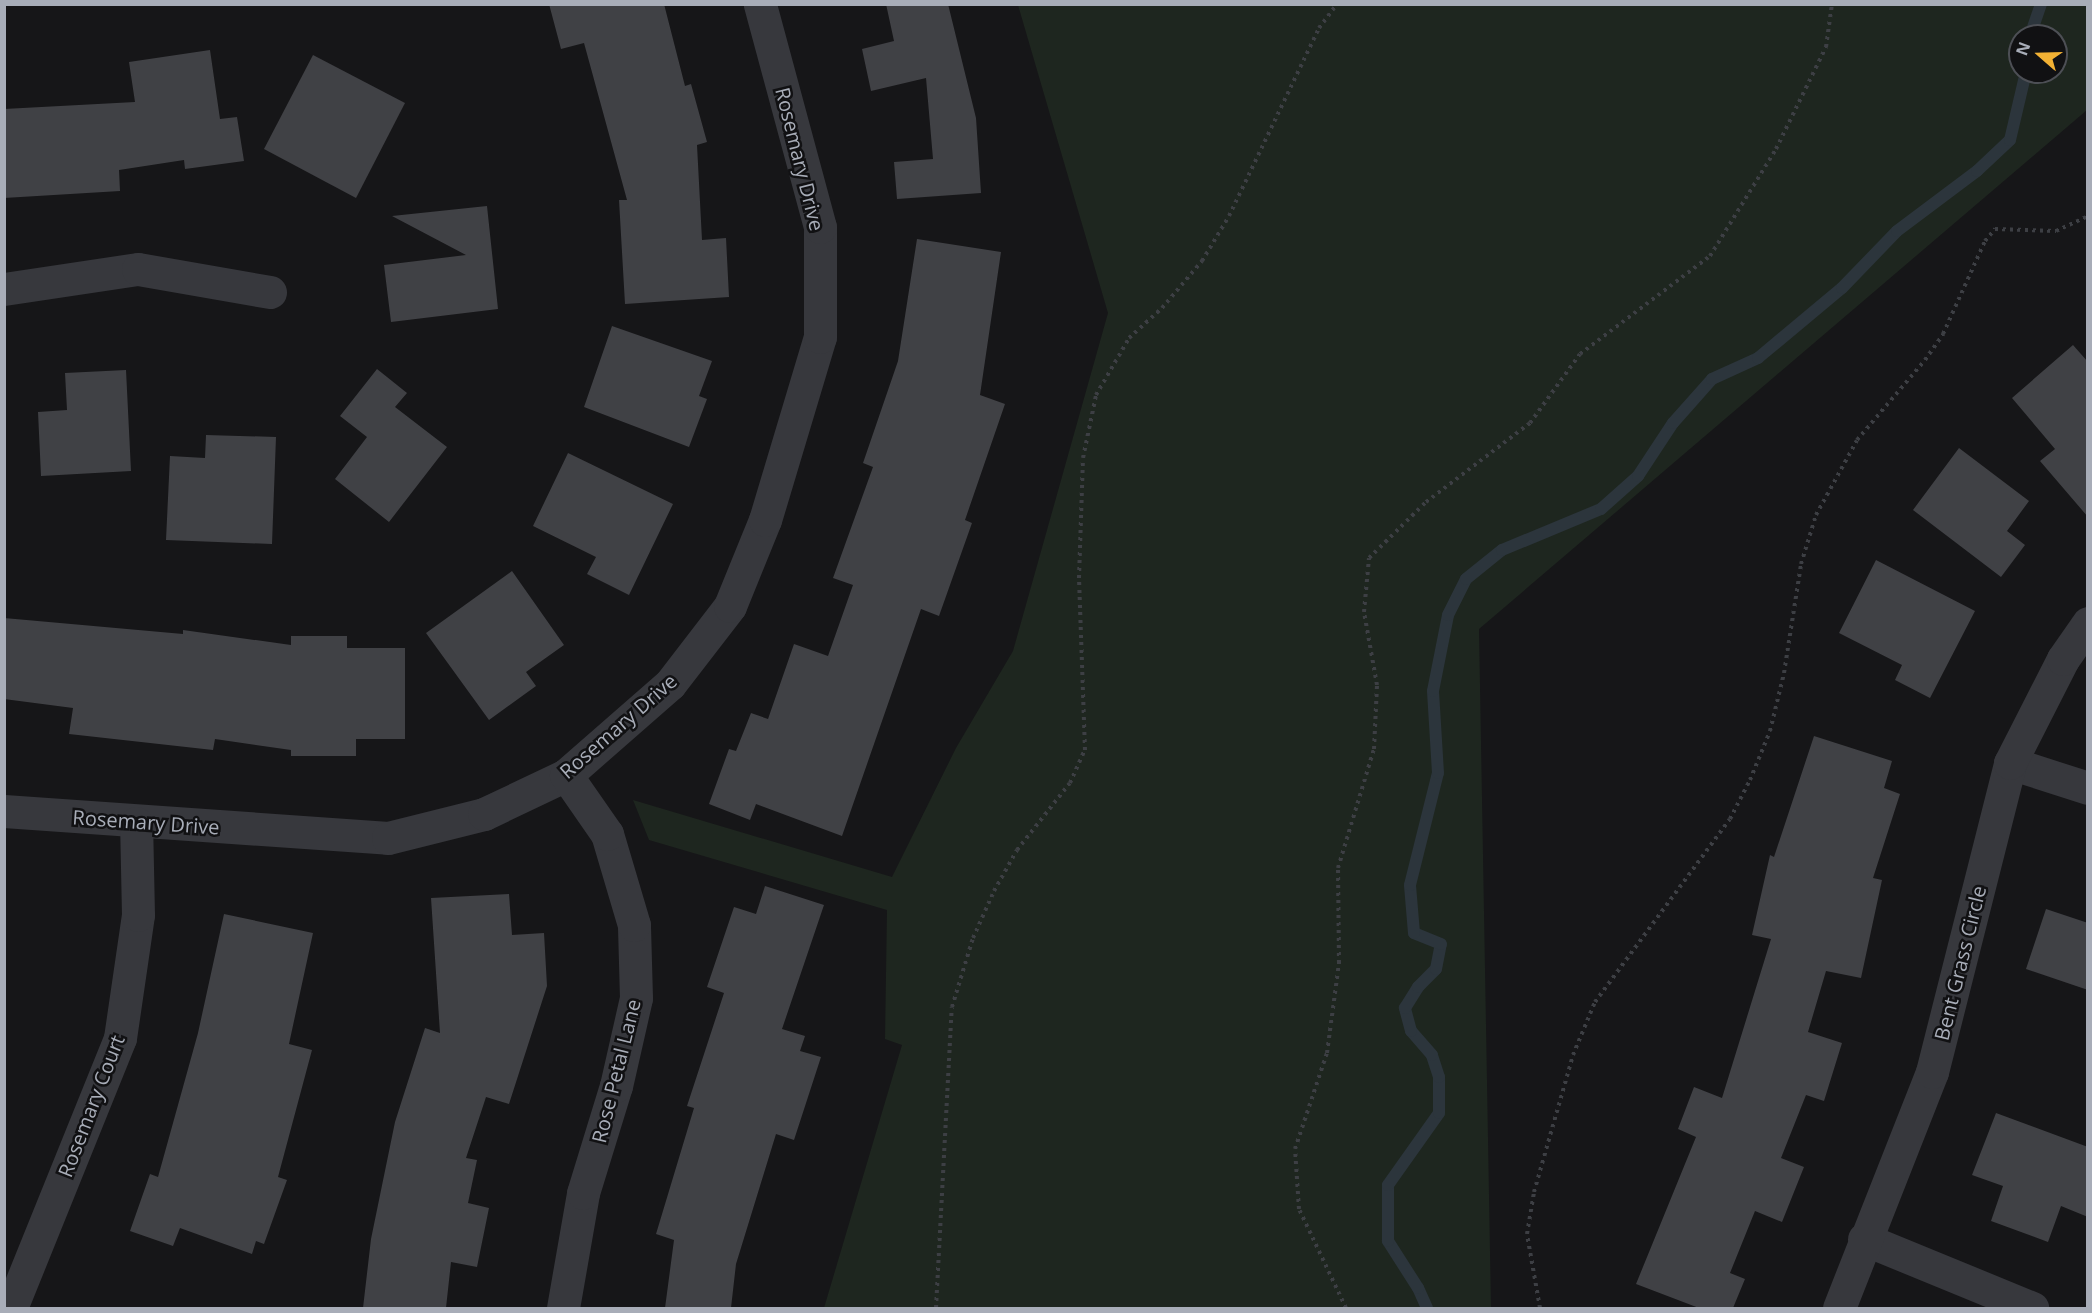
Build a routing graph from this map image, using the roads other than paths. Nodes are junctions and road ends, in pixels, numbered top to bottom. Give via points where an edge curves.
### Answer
1 (760, 4) edge
2 (4, 289) edge
3 (270, 292) dead end
4 (2088, 623) edge
5 (2010, 763) junction
6 (566, 775) junction
7 (2088, 788) edge
8 (4, 812) edge
9 (136, 823) junction
10 (1864, 1239) junction
11 (11, 1308) edge
12 (563, 1308) edge
13 (1839, 1308) edge
14 (2032, 1308) edge

1 - 6 street, Rosemary Drive via 820,227 820,337 765,520 730,606 670,684
2 - 3 street via 138,269
4 - 5 street, Bent Grass Circle via 2063,659
5 - 7 street
5 - 10 street, Bent Grass Circle via 1932,1072
6 - 9 street, Rosemary Drive via 484,814 388,838
6 - 12 street, Rose Petal Lane via 607,834 634,925 636,998 616,1086 583,1193
8 - 9 street, Rosemary Drive
9 - 11 street, Rosemary Court via 138,915 120,1038
10 - 13 street, Bent Grass Circle
10 - 14 street

